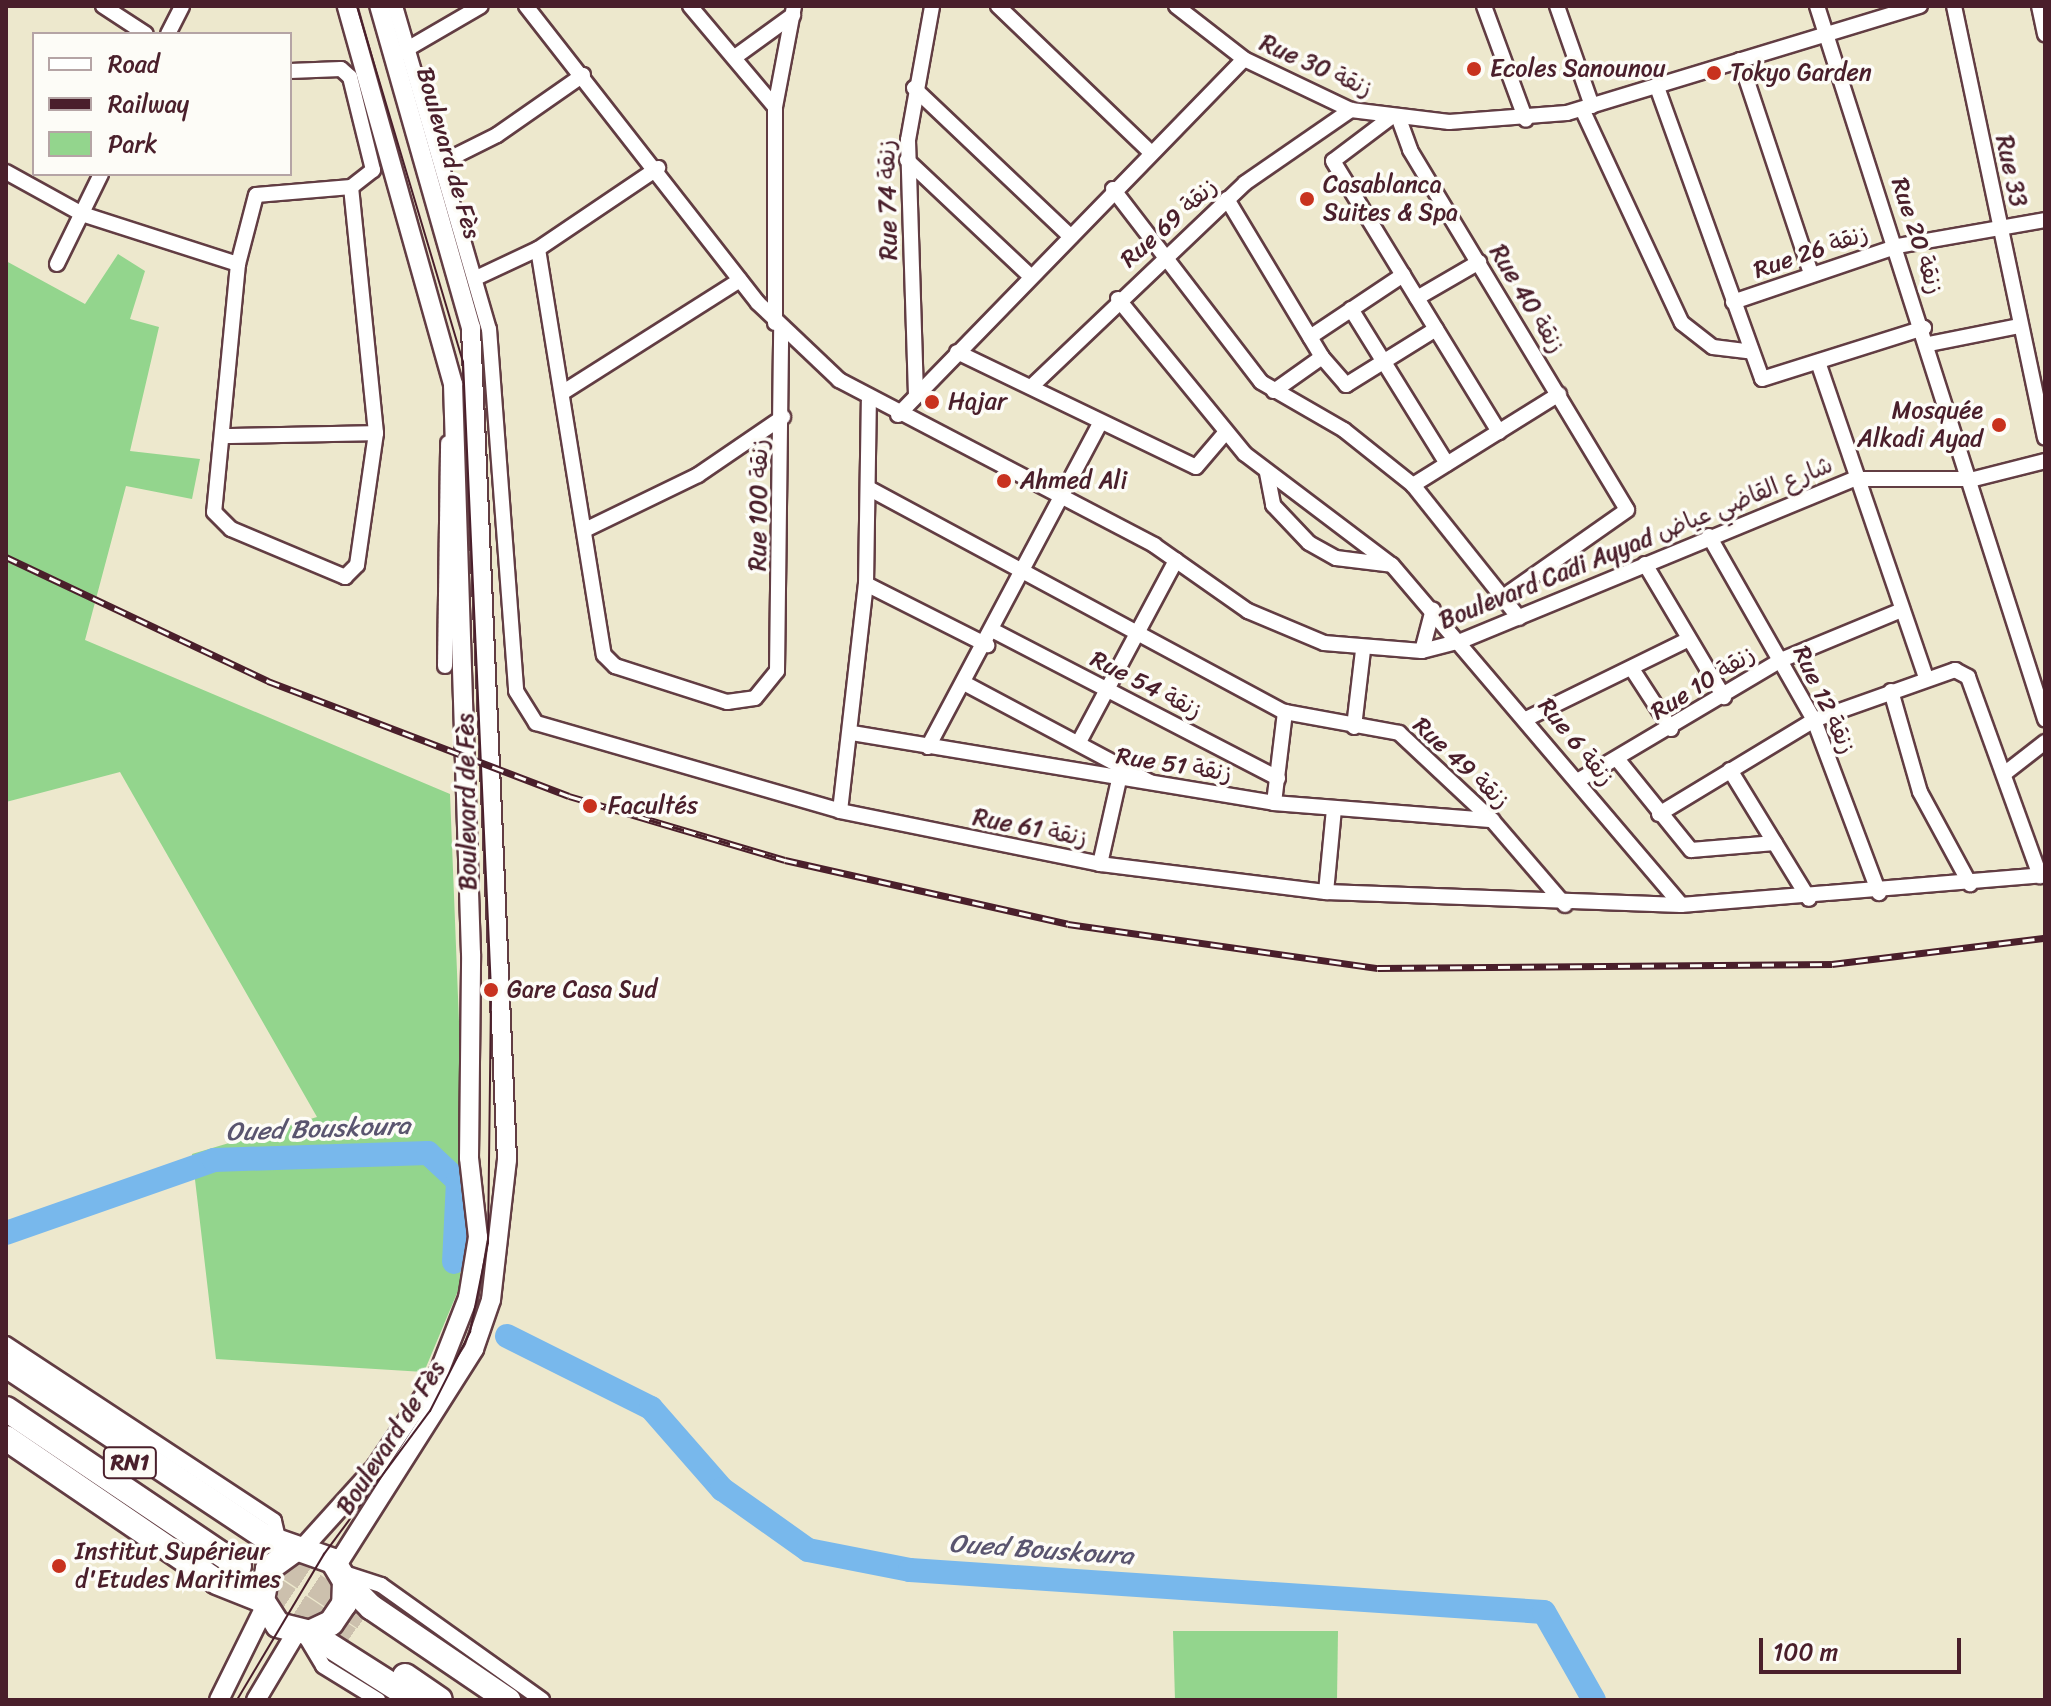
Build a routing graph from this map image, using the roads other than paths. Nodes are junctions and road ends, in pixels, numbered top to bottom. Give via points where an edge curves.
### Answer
1 (103, 6) edge
2 (182, 6) edge
3 (347, 6) edge
4 (379, 6) edge
5 (395, 6) edge
6 (481, 6) edge
7 (526, 6) edge
8 (690, 6) edge
9 (932, 6) edge
10 (998, 6) edge
11 (1176, 6) edge
12 (1484, 6) edge
13 (1557, 6) edge
14 (1817, 6) edge
15 (1920, 6) edge
16 (1954, 6) edge
17 (2039, 6) edge
18 (793, 11) edge
19 (143, 32) edge
20 (169, 32) edge
21 (1826, 33) junction
22 (2045, 34) edge
23 (401, 52) junction
24 (735, 57) junction
25 (1244, 59) junction
26 (1740, 60) junction
27 (292, 71) edge
28 (583, 75) junction
29 (1657, 87) junction
30 (914, 88) junction
31 (775, 107) junction
32 (1587, 108) junction
33 (1351, 110) junction
34 (1395, 119) junction
35 (1526, 120) junction
36 (1150, 152) junction
37 (907, 160) junction
38 (443, 162) junction
39 (658, 168) junction
40 (6, 172) edge
41 (100, 176) edge
42 (351, 187) junction
43 (1113, 189) junction
44 (1227, 199) junction
45 (82, 214) junction
46 (2045, 220) edge
47 (2000, 226) junction
48 (1068, 234) junction
49 (1898, 246) junction
50 (538, 249) junction
51 (1164, 256) junction
52 (1479, 262) junction
53 (57, 264) dead end
54 (238, 264) junction
55 (1811, 273) junction
56 (1029, 275) junction
57 (1403, 275) junction
58 (476, 278) junction
59 (740, 280) junction
60 (1417, 298) junction
61 (1118, 299) junction
62 (1733, 302) junction
63 (1351, 309) junction
64 (778, 326) junction
65 (2019, 326) junction
66 (1924, 328) junction
67 (1436, 329) junction
68 (1310, 337) junction
69 (1929, 344) junction
70 (957, 352) junction
71 (1751, 352) junction
72 (1322, 357) junction
73 (1384, 362) junction
74 (1818, 362) junction
75 (453, 384) junction
76 (1032, 386) junction
77 (565, 391) junction
78 (1274, 391) junction
79 (1559, 394) junction
80 (916, 395) junction
81 (869, 401) junction
82 (898, 415) junction
83 (783, 417) junction
84 (1101, 422) junction
85 (1499, 432) junction
86 (376, 433) junction
87 (1225, 433) junction
88 (225, 436) junction
89 (2045, 438) edge
90 (2045, 461) edge
91 (1447, 464) junction
92 (1267, 473) junction
93 (1855, 479) junction
94 (1974, 479) junction
95 (1413, 485) junction
96 (870, 489) junction
97 (1063, 497) junction
98 (587, 529) junction
99 (1709, 536) junction
100 (1176, 560) junction
101 (1645, 564) junction
102 (1392, 565) junction
103 (1024, 572) junction
104 (866, 584) junction
105 (1503, 597) junction
106 (1433, 609) junction
107 (1902, 610) junction
108 (1519, 618) junction
109 (1138, 633) junction
110 (990, 638) junction
111 (1689, 639) junction
112 (1461, 641) junction
113 (1363, 650) junction
114 (1422, 651) junction
115 (1781, 660) junction
116 (445, 666) dead end
117 (1634, 672) junction
118 (1926, 677) junction
119 (964, 683) junction
120 (1107, 689) junction
121 (1891, 691) junction
122 (1724, 697) junction
123 (1285, 712) junction
124 (1528, 718) junction
125 (2045, 719) edge
126 (1814, 720) junction
127 (1354, 727) junction
128 (1671, 729) junction
129 (852, 733) junction
130 (1079, 742) junction
131 (2045, 742) edge
132 (928, 747) junction
133 (1618, 760) junction
134 (1730, 770) junction
135 (2004, 774) junction
136 (1278, 778) junction
137 (1119, 780) junction
138 (1579, 780) junction
139 (1157, 786) junction
140 (1274, 803) junction
141 (1334, 809) junction
142 (840, 811) junction
143 (1659, 814) junction
144 (1492, 820) junction
145 (1775, 843) junction
146 (1100, 864) junction
147 (2042, 876) edge
148 (1970, 884) junction
149 (1326, 892) junction
150 (1879, 893) junction
151 (1809, 899) junction
152 (1565, 905) junction
153 (1681, 905) junction
154 (6, 1344) edge
155 (6, 1365) edge
156 (6, 1381) edge
157 (6, 1409) edge
158 (6, 1423) edge
159 (13, 1445) edge
160 (254, 1545) tunnel mouth
161 (291, 1547) junction
162 (239, 1566) tunnel mouth
163 (203, 1573) junction
164 (341, 1573) junction
165 (264, 1604) junction
166 (303, 1633) junction
167 (219, 1700) edge
168 (256, 1700) edge
169 (378, 1700) edge
170 (415, 1700) edge
171 (440, 1700) edge
172 (483, 1700) edge
173 (508, 1700) edge
174 (542, 1700) edge

1 - 19 street
2 - 20 street
3 - 75 street, Boulevard de Fès
4 - 23 street, Boulevard de Fès
5 - 23 street
6 - 23 street
7 - 28 street, Boulevard Cadi Ayyad شارع القاضي عياض
8 - 24 street
9 - 30 street, Rue 74 زنقة
10 - 36 street
11 - 25 street, Rue 30 زنقة
12 - 35 street
13 - 32 street
14 - 21 street, Rue 20 زنقة
15 - 21 street, Rue 30 زنقة
16 - 47 street, Rue 33
17 - 22 street
18 - 24 street
18 - 31 street, Rue 100 زنقة
21 - 26 street, Rue 30 زنقة
21 - 49 street, Rue 20 زنقة
23 - 38 street
23 - 164 street, Boulevard de Fès via 466,299 476,366 507,1160 491,1300 474,1349
24 - 31 street
25 - 33 street, Rue 30 زنقة
25 - 36 street
26 - 29 street, Rue 30 زنقة
26 - 55 street
27 - 42 street via 341,69 358,90 375,157 370,177
28 - 38 street via 497,135
28 - 39 street, Boulevard Cadi Ayyad شارع القاضي عياض
29 - 32 street, Rue 30 زنقة
29 - 62 street
30 - 37 street, Rue 74 زنقة
30 - 48 street
31 - 64 street, Rue 100 زنقة
32 - 35 street, Rue 30 زنقة
32 - 71 street via 1682,323 1713,347
33 - 34 street, Rue 30 زنقة
33 - 44 street, Rue 69 زنقة
34 - 35 street, Rue 30 زنقة
34 - 52 street, Rue 40 زنقة
34 - 57 street via 1333,158
36 - 43 street
37 - 56 street
37 - 80 street, Rue 74 زنقة
38 - 58 street
39 - 50 street
39 - 59 street, Boulevard Cadi Ayyad شارع القاضي عياض
40 - 45 street
41 - 45 street
42 - 54 street via 263,189
42 - 86 street
43 - 48 street
43 - 51 street
44 - 51 street, Rue 69 زنقة
44 - 68 street
45 - 53 street
45 - 54 street
46 - 47 street, Rue 26 زنقة
47 - 49 street, Rue 26 زنقة
47 - 65 street, Rue 33
48 - 56 street
49 - 55 street, Rue 26 زنقة
49 - 66 street, Rue 20 زنقة
50 - 58 street
50 - 77 street
51 - 61 street, Rue 69 زنقة
51 - 78 street
52 - 60 street
52 - 79 street, Rue 40 زنقة
54 - 88 street
55 - 62 street, Rue 26 زنقة
56 - 70 street
57 - 60 street
57 - 63 street
58 - 142 street, Rue 61 زنقة via 497,384 516,691 536,723
59 - 64 street, Boulevard Cadi Ayyad شارع القاضي عياض
59 - 77 street
60 - 67 street
61 - 76 street, Rue 69 زنقة
61 - 87 street, Rue 6 زنقة
62 - 71 street
63 - 68 street
63 - 73 street
64 - 81 street, Boulevard Cadi Ayyad شارع القاضي عياض
64 - 83 street, Rue 100 زنقة
65 - 69 street
65 - 89 street, Rue 33
66 - 69 street, Rue 20 زنقة
66 - 74 street
67 - 73 street
67 - 85 street
68 - 72 street
69 - 94 street, Rue 20 زنقة
70 - 76 street
70 - 80 street
71 - 74 street via 1760,377
72 - 73 street via 1342,385
72 - 78 street
73 - 91 street
74 - 93 street
75 - 116 street
75 - 161 street, Boulevard de Fès via 475,1263 437,1377 376,1467
76 - 84 street
77 - 98 street
78 - 95 street via 1344,430
79 - 85 street
79 - 105 street, Rue 40 زنقة via 1627,510 1615,524
80 - 82 street
81 - 82 street, Boulevard Cadi Ayyad شارع القاضي عياض
81 - 96 street
82 - 97 street, Boulevard Cadi Ayyad شارع القاضي عياض
83 - 98 street via 698,475
83 - 98 street, Rue 100 زنقة via 772,680 755,698 727,702 610,664 602,649
84 - 87 street via 1196,467
84 - 97 street
85 - 91 street
86 - 88 street
86 - 88 street via 357,565 345,577 219,522 213,501
87 - 92 street, Rue 6 زنقة
90 - 94 street, Boulevard Cadi Ayyad شارع القاضي عياض
91 - 95 street
92 - 102 street, Rue 6 زنقة
92 - 102 street via 1273,505 1309,543 1336,558
93 - 94 street, Boulevard Cadi Ayyad شارع القاضي عياض
93 - 99 street, Boulevard Cadi Ayyad شارع القاضي عياض
93 - 107 street
94 - 125 street, Rue 20 زنقة
95 - 105 street
96 - 103 street, Rue 49 زنقة
96 - 104 street
97 - 100 street, Boulevard Cadi Ayyad شارع القاضي عياض
97 - 103 street
99 - 101 street, Boulevard Cadi Ayyad شارع القاضي عياض
99 - 115 street, Rue 12 زنقة
100 - 109 street
100 - 113 street, Boulevard Cadi Ayyad شارع القاضي عياض via 1283,629
101 - 108 street, Boulevard Cadi Ayyad شارع القاضي عياض
101 - 111 street
102 - 106 street, Rue 6 زنقة
103 - 109 street, Rue 49 زنقة
103 - 110 street
104 - 110 street, Rue 54 زنقة
104 - 129 street
105 - 108 street
106 - 112 street, Rue 6 زنقة
106 - 114 street
107 - 115 street, Rue 10 زنقة
107 - 118 street
108 - 112 street, Boulevard Cadi Ayyad شارع القاضي عياض
109 - 120 street
109 - 123 street, Rue 49 زنقة
110 - 119 street
110 - 120 street, Rue 54 زنقة
111 - 117 street
111 - 122 street
112 - 114 street, Boulevard Cadi Ayyad شارع القاضي عياض
112 - 124 street, Rue 6 زنقة
113 - 114 street, Boulevard Cadi Ayyad شارع القاضي عياض
113 - 127 street
115 - 122 street, Rue 10 زنقة
115 - 126 street, Rue 12 زنقة
117 - 124 street
117 - 128 street
118 - 121 street
118 - 135 street via 1955,670 1968,677
119 - 130 street
119 - 132 street
120 - 130 street
120 - 136 street, Rue 54 زنقة
121 - 126 street
121 - 148 street via 1920,792
122 - 128 street, Rue 10 زنقة
123 - 127 street, Rue 49 زنقة
123 - 136 street
124 - 138 street, Rue 6 زنقة
126 - 134 street
126 - 150 street, Rue 12 زنقة
127 - 144 street, Rue 49 زنقة via 1399,733
128 - 133 street, Rue 10 زنقة
129 - 132 street, Rue 51 زنقة
129 - 142 street
130 - 139 street
131 - 135 street via 2034,757
132 - 137 street, Rue 51 زنقة
133 - 138 street, Rue 10 زنقة
133 - 143 street
134 - 143 street
134 - 145 street
135 - 147 street
136 - 140 street
137 - 139 street, Rue 51 زنقة
137 - 146 street
138 - 153 street, Rue 6 زنقة
139 - 140 street, Rue 51 زنقة
140 - 141 street, Rue 51 زنقة
141 - 144 street, Rue 51 زنقة
141 - 149 street
142 - 146 street, Rue 61 زنقة
143 - 145 street via 1691,850
144 - 152 street, Rue 49 زنقة
145 - 151 street
146 - 149 street, Rue 61 زنقة
147 - 148 street
148 - 150 street
149 - 152 street, Rue 61 زنقة
150 - 151 street
151 - 153 street
152 - 153 street
154 - 161 street via 274,1521
155 - 161 highway
156 - 160 highway, RN1
157 - 162 highway, RN1
158 - 163 highway via 157,1521
159 - 163 highway
161 - 164 highway
161 - 165 highway via 268,1569
163 - 165 highway
164 - 166 highway via 341,1611
164 - 173 highway via 371,1607
164 - 174 street via 381,1585
165 - 166 highway
165 - 167 street
166 - 168 street
166 - 169 street via 323,1666
166 - 170 highway
171 - 172 highway via 359,1630

